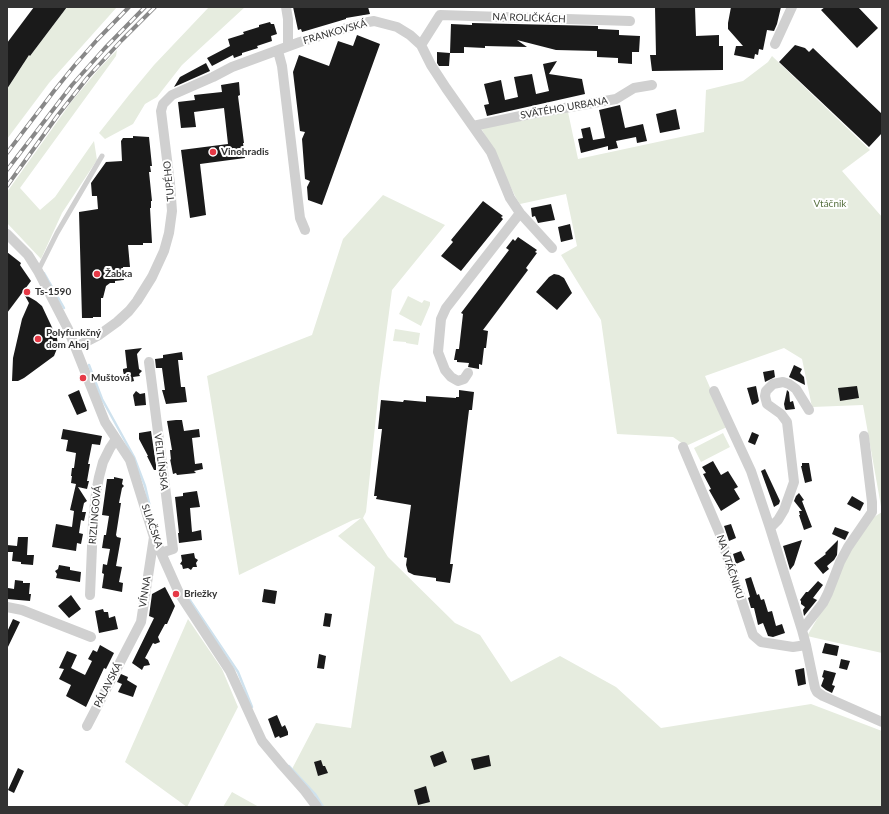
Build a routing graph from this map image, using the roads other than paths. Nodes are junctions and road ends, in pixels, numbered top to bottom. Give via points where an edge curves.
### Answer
1 (286, 7) edge
2 (792, 7) edge
3 (630, 21) dead end
4 (775, 44) dead end
5 (421, 45) junction
6 (288, 46) junction
7 (278, 51) junction
8 (652, 85) dead end
9 (473, 126) junction
10 (102, 156) dead end
11 (520, 213) junction
12 (305, 230) dead end
13 (7, 234) edge
14 (552, 248) dead end
15 (38, 271) junction
16 (76, 348) junction
17 (149, 362) dead end
18 (468, 373) dead end
19 (714, 391) dead end
20 (810, 410) dead end
21 (864, 436) dead end
22 (116, 439) junction
23 (683, 447) dead end
24 (770, 528) junction
25 (154, 537) junction
26 (161, 553) junction
27 (90, 595) dead end
28 (7, 607) edge
29 (802, 630) junction
30 (91, 637) dead end
31 (128, 644) joint
32 (806, 645) junction
33 (882, 722) edge
34 (87, 726) dead end
35 (317, 807) edge

1 - 6 street
2 - 4 street
3 - 5 street, NA ROLIČKÁCH via 440,15
5 - 6 street, FRANKOVSKÁ via 397,27 374,21
5 - 9 street, FRANKOVSKÁ via 435,71
6 - 7 street, FRANKOVSKÁ
7 - 12 street via 282,66 300,218
7 - 16 street, TUPÉHO via 232,67 172,95 163,104 161,111 172,211 164,251 152,277 129,311 99,335
8 - 9 street, SVÄTÉHO URBANA via 634,88 616,99
9 - 11 street, FRANKOVSKÁ via 491,152 510,198
10 - 15 lane
11 - 14 street, FRANKOVSKÁ
11 - 18 street via 446,308 441,319 438,352 445,370 458,381 464,379
13 - 15 street, SLIAČSKA via 28,255
15 - 16 street, SLIAČSKA
16 - 22 street, SLIAČSKA via 97,404
17 - 26 street, VELTLÍNSKA via 173,549
19 - 24 street via 750,471
20 - 24 street via 796,389 789,384 773,384 766,391 767,404 787,422 794,482 784,510
21 - 29 street via 872,512 848,547 823,603
22 - 25 street, SLIAČSKA via 130,460
22 - 27 street, RIZLINGOVÁ via 104,462 96,493
23 - 32 street, NA VTÁČNIKU via 719,532 753,635 761,642 782,646
24 - 29 street
25 - 26 street, SLIAČSKA
25 - 31 street, VÍNNA via 141,622
26 - 35 street, SLIAČSKA via 179,593 230,671 262,741
28 - 30 street via 22,610
29 - 32 street
31 - 34 street, PÁLAVSKÁ
32 - 33 street via 817,692

